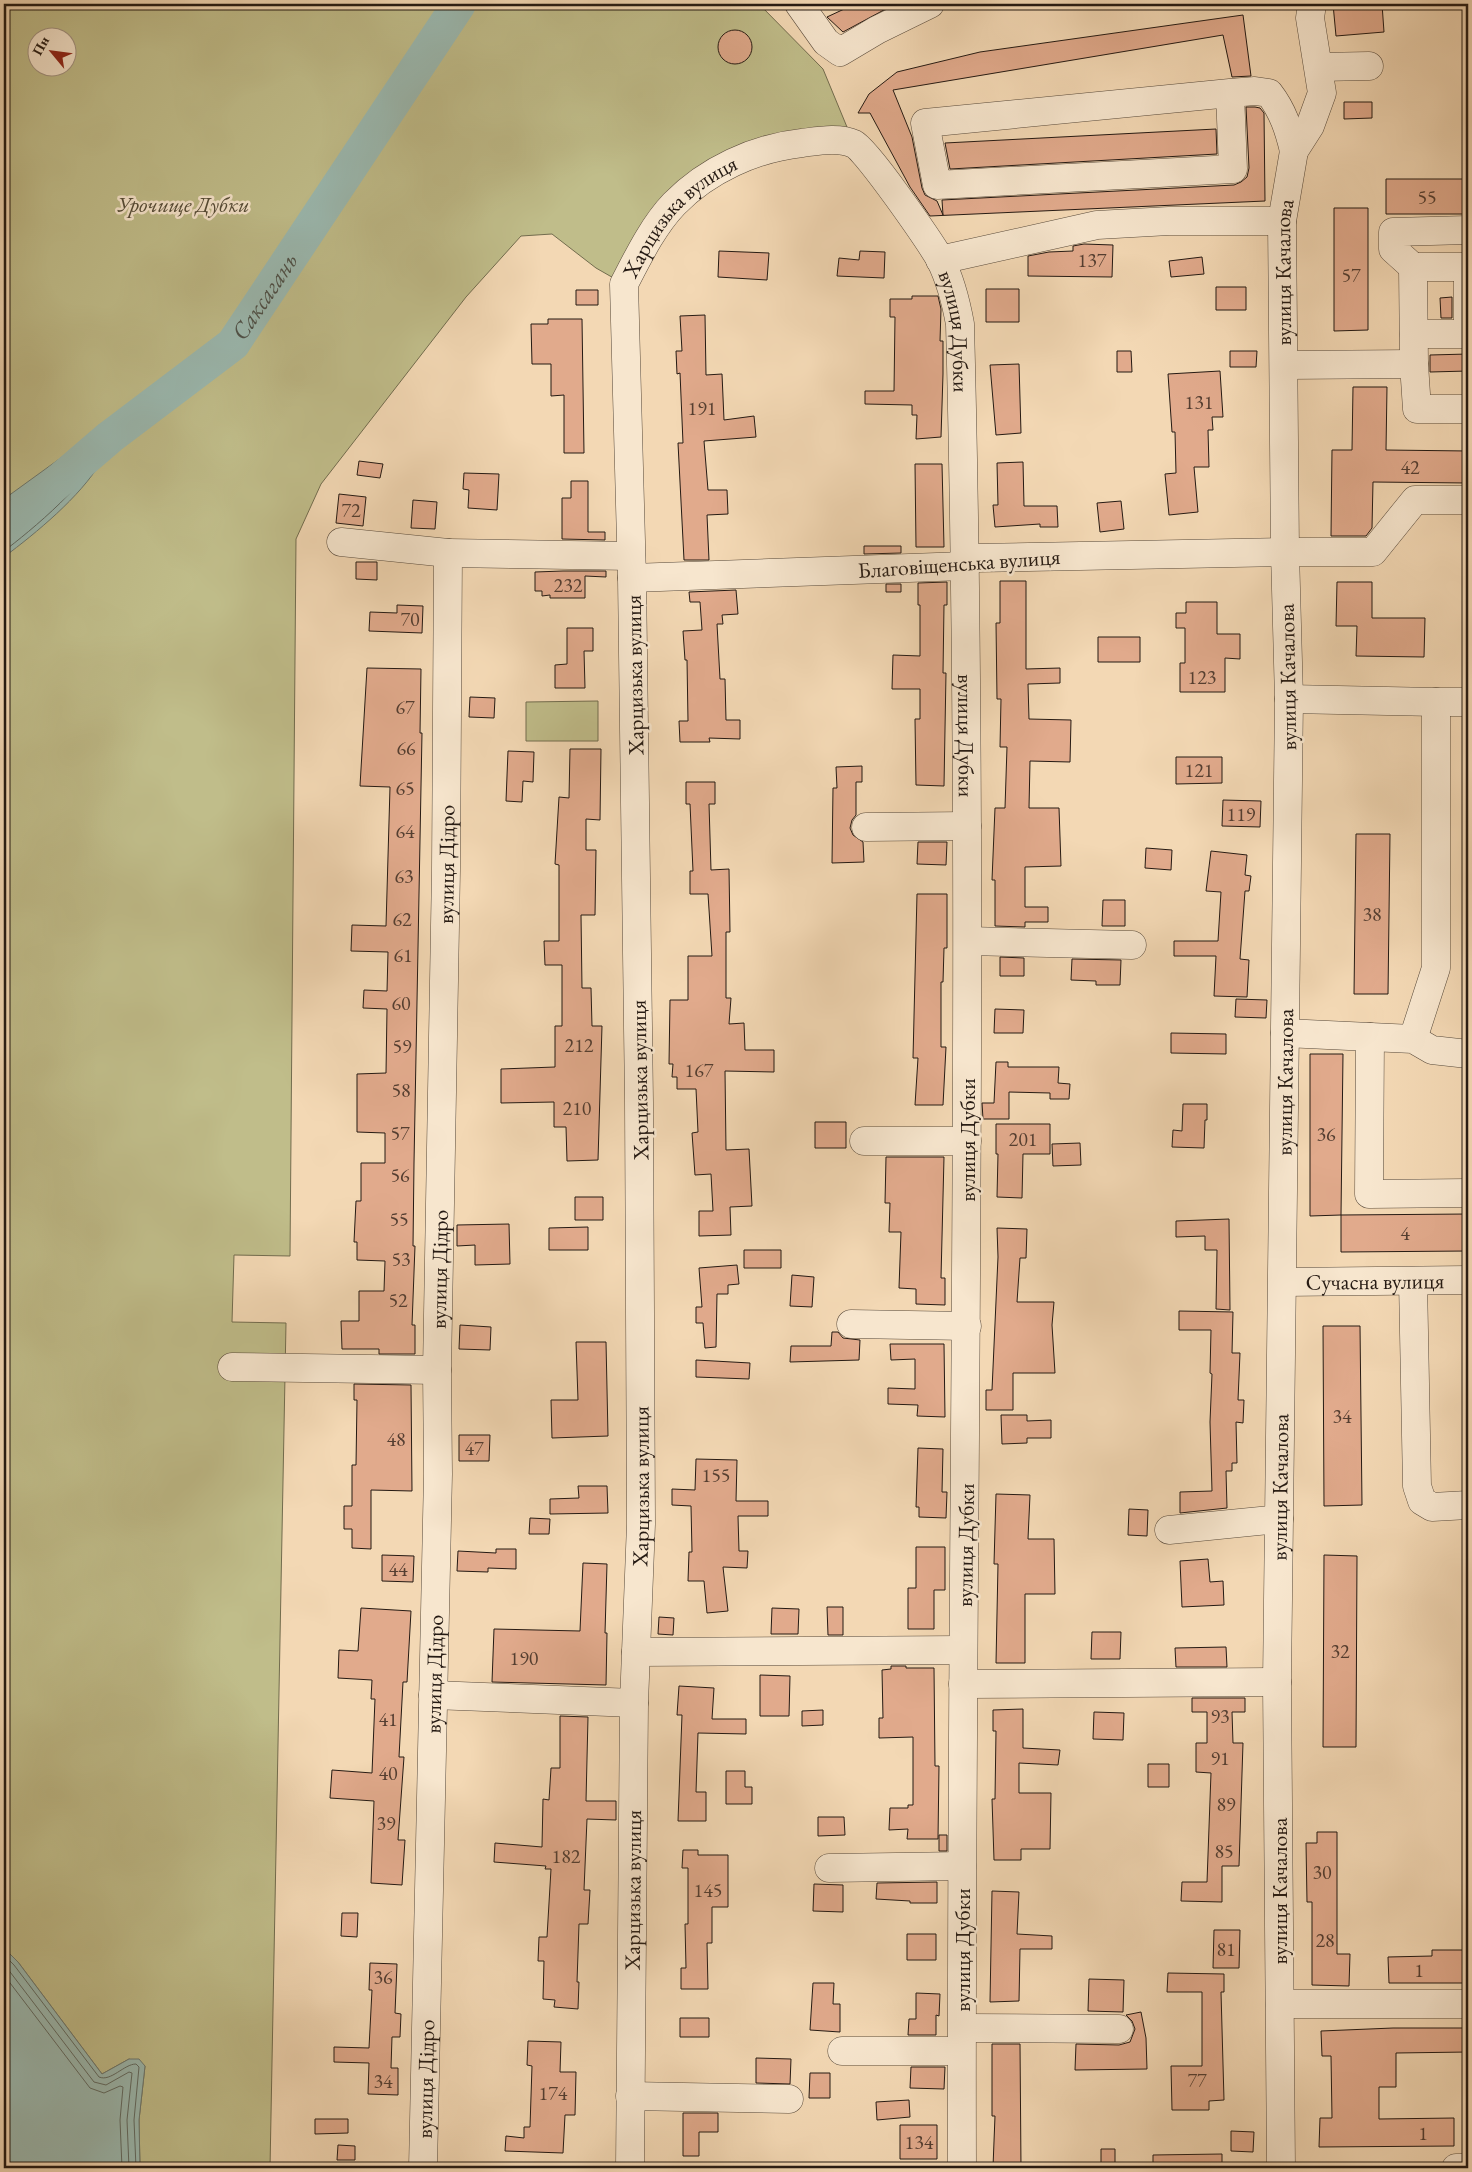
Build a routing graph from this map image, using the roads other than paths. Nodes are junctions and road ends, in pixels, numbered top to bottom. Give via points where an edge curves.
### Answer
1 (799, 4) edge
2 (930, 4) edge
3 (1312, 4) edge
4 (1369, 66) dead end
5 (1319, 67) junction
6 (1230, 93) junction
7 (854, 144) joint
8 (1294, 151) junction
9 (1282, 221) junction
10 (1468, 230) edge
11 (940, 260) junction
12 (1413, 267) junction
13 (1468, 267) edge
14 (1414, 334) junction
15 (1414, 364) junction
16 (1285, 365) junction
17 (1468, 409) edge
18 (1468, 500) edge
19 (341, 542) dead end
20 (1285, 552) junction
21 (448, 553) junction
22 (965, 566) junction
23 (632, 567) junction
24 (1289, 699) junction
25 (1436, 702) junction
26 (1468, 702) edge
27 (968, 826) junction
28 (866, 827) dead end
29 (968, 941) junction
30 (1132, 944) dead end
31 (1285, 1033) junction
32 (1370, 1037) junction
33 (1413, 1039) junction
34 (1468, 1054) edge
35 (864, 1141) dead end
36 (967, 1141) junction
37 (1468, 1193) edge
38 (1413, 1280) junction
39 (1468, 1280) edge
40 (1283, 1282) junction
41 (850, 1324) dead end
42 (967, 1326) junction
43 (232, 1367) dead end
44 (437, 1370) junction
45 (1468, 1505) edge
46 (1279, 1519) junction
47 (1169, 1530) dead end
48 (963, 1650) junction
49 (636, 1652) junction
50 (1277, 1682) junction
51 (963, 1684) junction
52 (433, 1695) junction
53 (634, 1703) junction
54 (962, 1866) junction
55 (829, 1868) dead end
56 (1280, 2004) junction
57 (1468, 2004) edge
58 (1119, 2030) dead end
59 (962, 2039) junction
60 (842, 2051) dead end
61 (630, 2096) junction
62 (789, 2099) dead end
63 (423, 2168) edge
64 (630, 2168) edge
65 (962, 2168) edge
66 (1281, 2168) edge
67 (1456, 2168) edge
68 (1468, 2168) edge

1 - 2 street via 826,42 840,52
3 - 5 street, вулиця Качалова via 1310,18
4 - 5 street
5 - 8 street, вулиця Качалова via 1322,92 1310,126
6 - 6 street via 925,123 937,185 1234,169
6 - 8 street via 1270,93 1290,132
7 - 11 street, вулиця Дубки via 872,164
7 - 23 street, Харцизька вулиця via 829,140 790,144 734,162 694,186 673,205 624,284
8 - 9 street, вулиця Качалова
9 - 11 street via 1097,225
9 - 16 street, вулиця Качалова
10 - 12 street via 1393,232 1393,249
11 - 22 street, вулиця Дубки via 954,296 960,324
12 - 13 street
12 - 14 street
13 - 14 street via 1468,334
14 - 15 street
15 - 16 street
15 - 17 street via 1417,409
16 - 20 street, вулиця Качалова
18 - 20 street, Благовіщенська вулиця via 1414,500 1373,552
19 - 21 street
20 - 22 street, Благовіщенська вулиця via 973,558
20 - 24 street, вулиця Качалова
21 - 23 street
21 - 44 street, вулиця Дідро
22 - 23 street, Благовіщенська вулиця
22 - 27 street, вулиця Дубки
23 - 49 street, Харцизька вулиця via 640,1102 641,1524
24 - 25 street
24 - 31 street, вулиця Качалова
25 - 26 street
25 - 33 street via 1436,968
27 - 28 street
27 - 29 street, вулиця Дубки
29 - 30 street
29 - 36 street, вулиця Дубки
31 - 32 street
31 - 40 street, вулиця Качалова
32 - 33 street
32 - 37 street via 1369,1194
33 - 34 street via 1432,1050
35 - 36 street
36 - 42 street, вулиця Дубки
38 - 39 street, Сучасна вулиця
38 - 40 street, Сучасна вулиця
38 - 45 street via 1417,1486 1422,1501 1432,1507
40 - 46 street, вулиця Качалова
41 - 42 street
42 - 48 street, вулиця Дубки
43 - 44 street
44 - 52 street, вулиця Дідро
46 - 47 street
46 - 50 street, вулиця Качалова
48 - 49 street
48 - 51 street, вулиця Дубки
49 - 53 street, Харцизька вулиця
50 - 51 street
50 - 56 street, вулиця Качалова
51 - 54 street, вулиця Дубки
52 - 53 street
52 - 63 street, вулиця Дідро
53 - 61 street, Харцизька вулиця
54 - 55 street
54 - 59 street, вулиця Дубки
56 - 57 street
56 - 66 street, вулиця Качалова
58 - 59 street
59 - 60 street
59 - 65 street, вулиця Дубки
61 - 62 street
61 - 64 street, Харцизька вулиця
67 - 68 street

